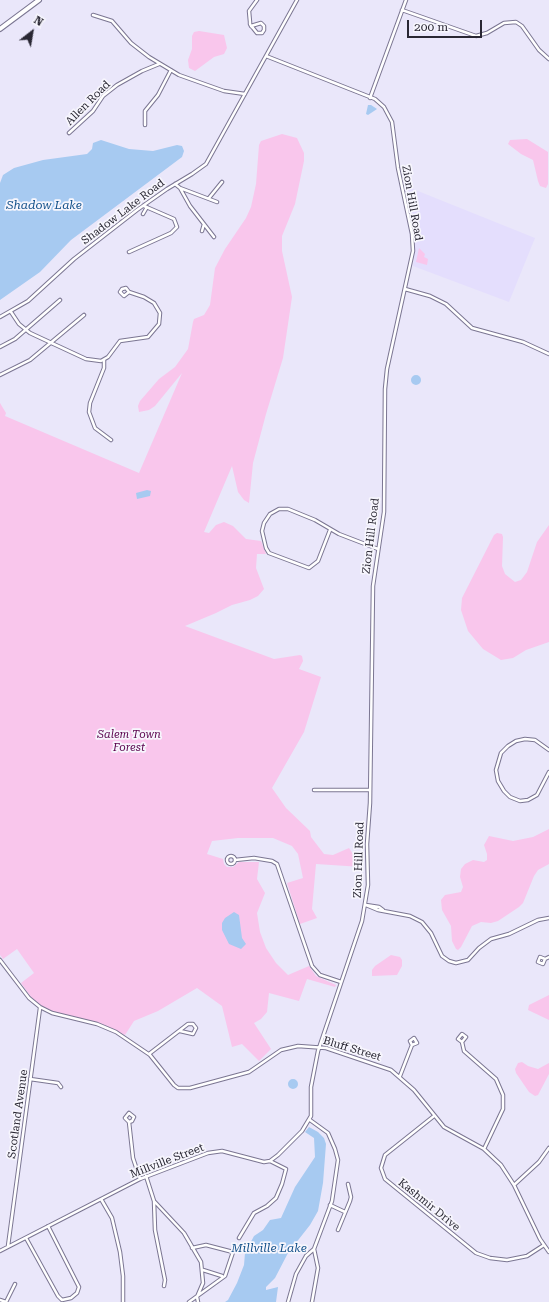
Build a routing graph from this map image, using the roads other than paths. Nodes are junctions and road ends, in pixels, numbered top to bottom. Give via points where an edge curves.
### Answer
1 (39, 0) edge
2 (257, 0) edge
3 (297, 0) edge
4 (406, 0) edge
5 (402, 10) junction
6 (93, 15) dead end
7 (251, 26) junction
8 (0, 29) edge
9 (266, 56) junction
10 (549, 59) edge
11 (160, 64) junction
12 (171, 70) junction
13 (245, 94) junction
14 (370, 98) junction
15 (145, 125) dead end
16 (69, 133) dead end
17 (222, 182) dead end
18 (175, 184) junction
19 (180, 188) junction
20 (209, 198) junction
21 (217, 202) dead end
22 (145, 206) junction
23 (143, 214) dead end
24 (204, 224) junction
25 (202, 232) dead end
26 (214, 236) dead end
27 (129, 252) dead end
28 (405, 289) junction
29 (129, 292) dead end
30 (60, 300) dead end
31 (11, 312) junction
32 (84, 315) dead end
33 (0, 317) edge
34 (26, 330) junction
35 (51, 343) junction
36 (0, 347) edge
37 (549, 354) edge
38 (104, 360) junction
39 (0, 375) edge
40 (111, 440) dead end
41 (330, 530) junction
42 (378, 550) junction
43 (549, 750) edge
44 (549, 772) edge
45 (314, 790) dead end
46 (370, 790) junction
47 (235, 860) dead end
48 (365, 905) junction
49 (549, 918) edge
50 (549, 957) edge
51 (545, 959) dead end
52 (0, 960) edge
53 (341, 982) junction
54 (40, 1008) junction
55 (180, 1031) junction
56 (462, 1042) dead end
57 (412, 1045) dead end
58 (320, 1047) junction
59 (149, 1054) junction
60 (400, 1076) junction
61 (30, 1079) junction
62 (61, 1087) dead end
63 (434, 1116) junction
64 (310, 1120) junction
65 (129, 1122) dead end
66 (549, 1148) edge
67 (484, 1149) junction
68 (270, 1161) junction
69 (146, 1176) junction
70 (140, 1179) junction
71 (348, 1184) dead end
72 (514, 1185) junction
73 (101, 1199) junction
74 (154, 1201) junction
75 (330, 1205) junction
76 (346, 1212) junction
77 (48, 1226) junction
78 (338, 1230) dead end
79 (26, 1238) junction
80 (239, 1238) dead end
81 (544, 1245) junction
82 (8, 1247) junction
83 (192, 1248) junction
84 (314, 1249) junction
85 (0, 1251) edge
86 (549, 1252) edge
87 (203, 1270) junction
88 (223, 1276) junction
89 (15, 1284) dead end
90 (164, 1286) dead end
91 (197, 1297) junction
92 (0, 1300) edge
93 (6, 1302) edge
94 (123, 1302) edge
95 (189, 1302) edge
96 (198, 1302) edge
97 (288, 1302) edge
98 (312, 1302) edge

1 - 8 main road
2 - 7 street via 249,11
3 - 9 street, Shadow Lake Road
4 - 5 street
5 - 10 street via 476,36 487,34 504,23 516,22
5 - 14 street
6 - 11 street via 112,20 131,43
7 - 7 street via 258,33 265,29 261,23
9 - 13 street, Shadow Lake Road
9 - 14 street, Zion Hill Road
11 - 12 street
11 - 16 street, Allen Road via 117,85 103,96 93,111
12 - 13 street via 187,79 224,91
12 - 15 street via 158,94 145,110
13 - 18 street, Shadow Lake Road via 206,164
14 - 28 street, Zion Hill Road via 380,103 390,116 411,228 412,251
17 - 20 street
18 - 19 street
18 - 22 street, Shadow Lake Road
19 - 20 street
19 - 24 street
20 - 21 street
22 - 23 street
22 - 27 street via 174,219 177,227 168,234
22 - 31 street, Shadow Lake Road via 74,259 28,301
24 - 25 street
24 - 26 street
28 - 37 street via 430,296 446,304 472,328 523,342
28 - 42 street, Zion Hill Road via 384,389 384,512
29 - 38 street via 154,303 160,313 159,324 148,337 120,341
30 - 34 street
31 - 33 street, Shadow Lake Road
31 - 34 street
32 - 35 street
34 - 35 street
34 - 36 street
35 - 38 street via 95,362
35 - 39 street via 30,360
38 - 40 street via 104,368 90,403 90,412 95,428
41 - 41 street via 298,512 282,509 268,516 262,531 269,553 308,568 318,561
41 - 42 street
42 - 46 street, Zion Hill Road via 373,586
43 - 44 street via 535,740 516,741 501,753 496,770 498,781 504,791 520,801 537,795
45 - 46 street
46 - 48 street, Zion Hill Road via 368,885
47 - 53 street via 254,858 277,864 312,966 320,975
48 - 49 street via 410,916 422,922 442,956 456,963 468,960 491,939
48 - 53 street, Zion Hill Road
50 - 51 street
52 - 54 street, Bluff Street via 29,998
53 - 58 street, Zion Hill Road
54 - 59 street, Bluff Street via 52,1014 103,1026
54 - 61 street, Scotland Avenue
55 - 55 street via 190,1024 196,1028 193,1034
55 - 59 street
56 - 67 street via 464,1051 496,1079 503,1095 503,1109
57 - 60 street
58 - 59 street, Bluff Street via 289,1047 249,1072 185,1088 174,1085
58 - 60 street, Bluff Street via 373,1063
58 - 64 street via 311,1087
60 - 63 street, Bluff Street
61 - 62 street via 58,1083
61 - 82 street, Scotland Avenue
63 - 67 street, Bluff Street via 449,1131
63 - 81 street, Kashmir Drive via 384,1155 381,1168 385,1179 476,1253 507,1260 527,1256
64 - 68 street
64 - 75 street via 328,1133 337,1155 335,1184
65 - 70 street
66 - 72 street via 539,1162
67 - 72 street, Bluff Street via 501,1165
68 - 69 street, Millville Street via 258,1161 230,1152 213,1151
68 - 80 street via 286,1169 282,1184 276,1198 254,1213
69 - 70 street, Millville Street
69 - 74 street
70 - 73 street, Millville Street
71 - 76 street via 351,1197
72 - 81 street, Bluff Street
73 - 77 street, Millville Street
73 - 94 street via 112,1218 118,1245 123,1276
74 - 83 street via 184,1233
74 - 90 street via 155,1230 166,1280
75 - 76 street
75 - 84 street
76 - 78 street
77 - 79 street, Millville Street
77 - 79 street via 78,1287 78,1293 71,1298 62,1300 58,1296
79 - 82 street, Millville Street
81 - 86 street, Bluff Street
82 - 85 street, Millville Street
83 - 87 street
83 - 88 street via 206,1245 233,1252
84 - 97 street via 306,1256 296,1274
84 - 98 street via 318,1268
87 - 88 street
87 - 91 street via 203,1283
88 - 91 street
89 - 93 street
91 - 95 street
91 - 96 street
92 - 93 street

